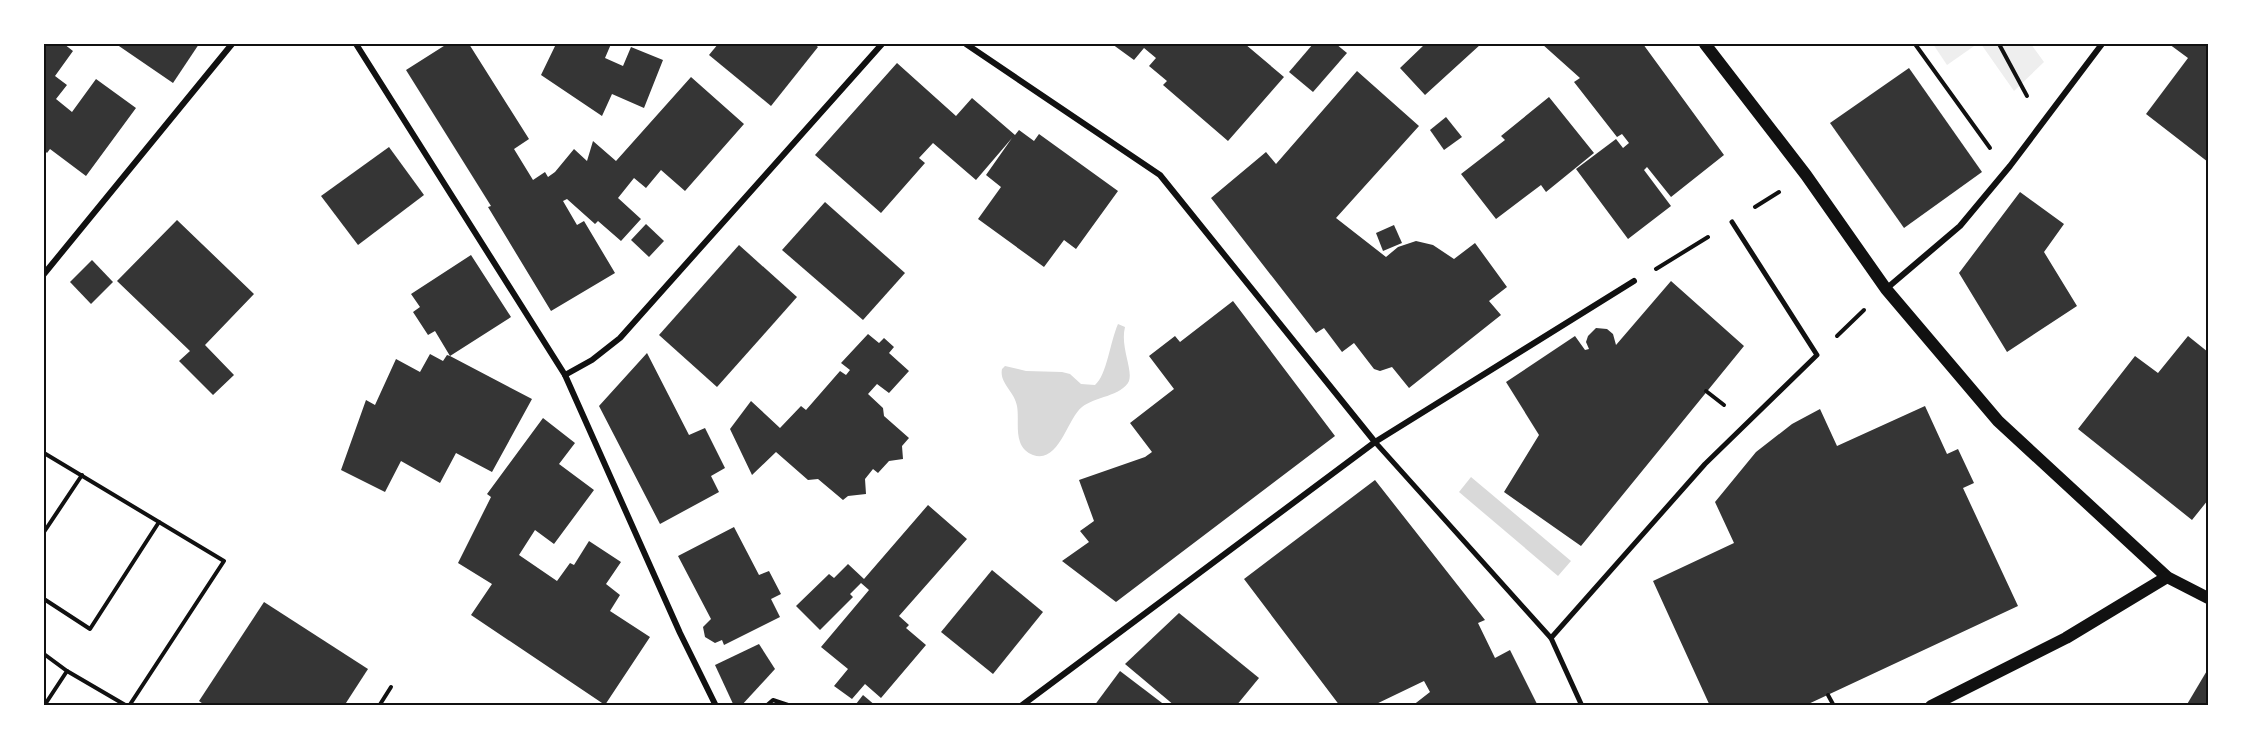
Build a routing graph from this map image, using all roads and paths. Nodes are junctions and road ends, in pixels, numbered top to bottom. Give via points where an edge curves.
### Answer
1 (232, 44) edge
2 (357, 44) edge
3 (882, 44) edge
4 (966, 44) edge
5 (1706, 44) edge
6 (1915, 44) edge
7 (1999, 44) edge
8 (2102, 44) edge
9 (2042, 123) junction
10 (2010, 166) junction
11 (1732, 222) dead end
12 (44, 274) edge
13 (1634, 281) dead end
14 (1886, 289) junction
15 (1817, 355) junction
16 (565, 375) junction
17 (1375, 441) junction
18 (44, 453) edge
19 (82, 475) junction
20 (159, 522) junction
21 (44, 532) edge
22 (2167, 577) junction
23 (2208, 598) edge
24 (44, 599) edge
25 (1551, 638) junction
26 (44, 654) edge
27 (67, 671) junction
28 (391, 687) dead end
29 (1828, 694) dead end
30 (44, 705) edge
31 (128, 705) edge
32 (379, 705) edge
33 (716, 705) edge
34 (766, 705) edge
35 (790, 705) edge
36 (1021, 705) edge
37 (1582, 705) edge
38 (1834, 705) edge
39 (1931, 705) edge

1 - 12 street
2 - 16 street
3 - 16 street via 620,338
4 - 17 street via 1160,175
5 - 14 main road via 1806,175
6 - 10 path via 1992,151
7 - 9 path
8 - 9 street
9 - 10 street
10 - 14 street via 1960,226
11 - 15 street
13 - 17 street
14 - 15 path
14 - 22 main road via 1998,421
15 - 25 street via 1705,464
16 - 33 street
17 - 25 street
17 - 36 street
18 - 19 path
19 - 20 path
19 - 21 path
20 - 24 path via 90,629
20 - 31 path via 224,561
22 - 23 main road
22 - 39 main road via 2066,638
25 - 37 street
26 - 27 path
27 - 30 path
27 - 31 path
28 - 32 path
29 - 38 path
34 - 35 path via 773,700

